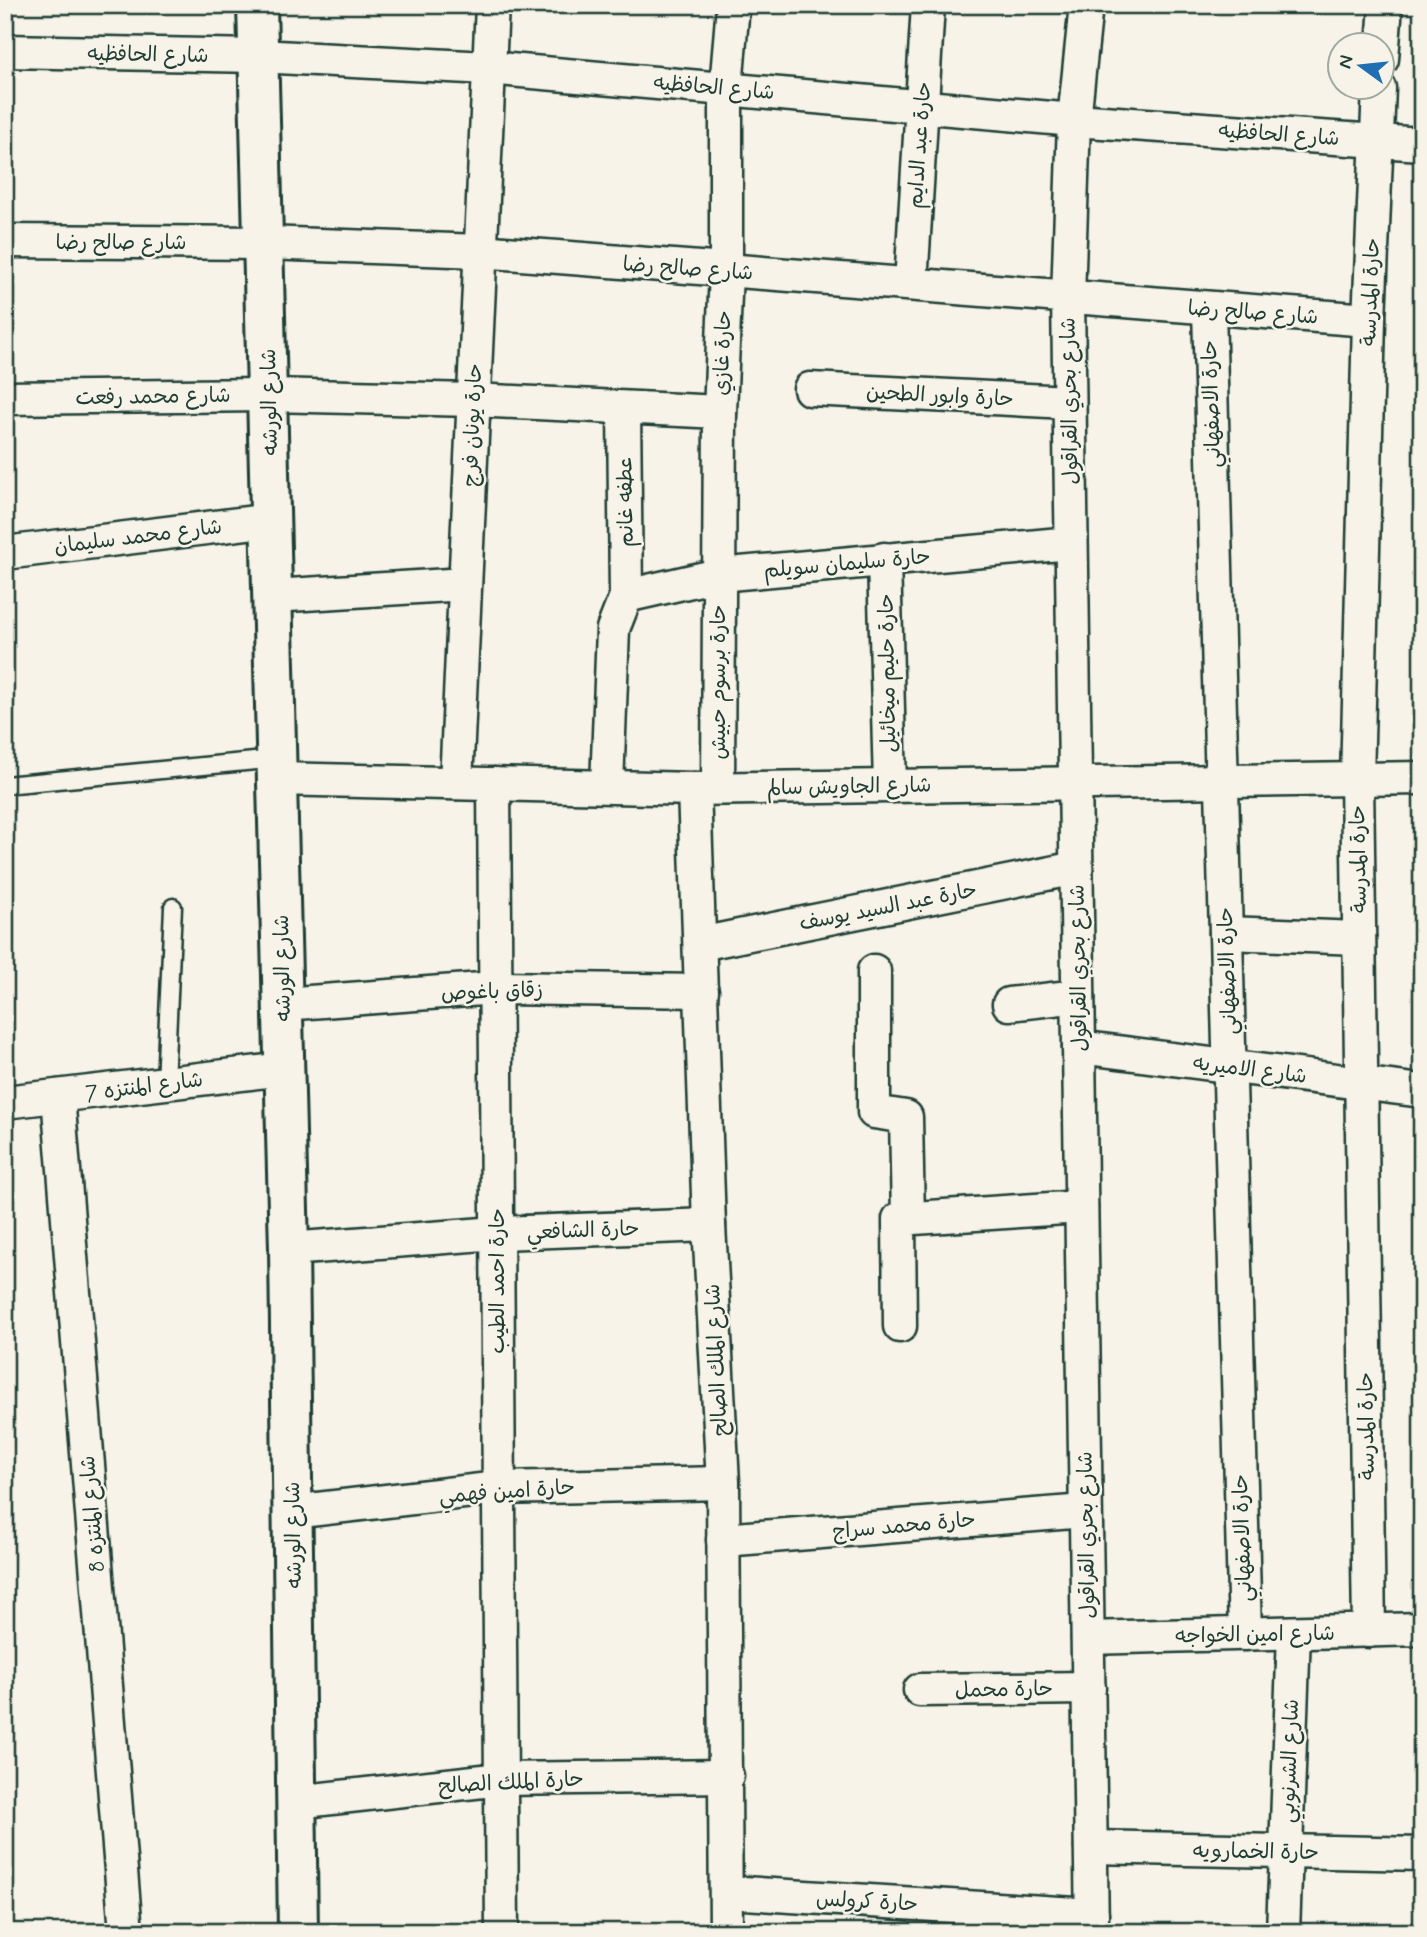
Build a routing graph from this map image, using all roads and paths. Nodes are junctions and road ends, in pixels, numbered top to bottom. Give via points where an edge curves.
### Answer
1 (257, 5) edge
2 (492, 5) edge
3 (733, 5) edge
4 (928, 5) edge
5 (1086, 5) edge
6 (1386, 5) edge
7 (1384, 32) edge
8 (5, 51) edge
9 (258, 56) junction
10 (488, 68) junction
11 (726, 88) junction
12 (1378, 102) edge
13 (922, 106) junction
14 (1074, 120) junction
15 (1375, 140) junction
16 (1422, 144) edge
17 (5, 242) edge
18 (265, 243) junction
19 (480, 251) junction
20 (726, 272) junction
21 (911, 284) junction
22 (1068, 298) junction
23 (1209, 309) junction
24 (1369, 320) junction
25 (810, 389) dead end
26 (269, 395) junction
27 (5, 398) edge
28 (473, 400) junction
29 (1069, 402) junction
30 (624, 408) junction
31 (720, 412) junction
32 (271, 520) junction
33 (1071, 543) junction
34 (5, 553) edge
35 (884, 559) junction
36 (718, 575) junction
37 (466, 584) junction
38 (273, 596) junction
39 (626, 596) junction
40 (276, 769) junction
41 (1422, 778) edge
42 (1357, 779) junction
43 (1222, 781) junction
44 (457, 783) junction
45 (1075, 783) junction
46 (494, 784) junction
47 (5, 785) edge
48 (607, 786) junction
49 (890, 786) junction
50 (706, 788) junction
51 (1076, 868) junction
52 (173, 907) dead end
53 (1226, 933) junction
54 (1359, 938) junction
55 (700, 944) junction
56 (874, 971) dead end
57 (495, 988) junction
58 (702, 992) junction
59 (1078, 996) junction
60 (283, 1004) junction
61 (1009, 1004) dead end
62 (1079, 1047) junction
63 (1230, 1066) junction
64 (284, 1069) junction
65 (165, 1083) junction
66 (1361, 1083) junction
67 (1422, 1091) edge
68 (58, 1096) junction
69 (5, 1102) edge
70 (1081, 1207) junction
71 (908, 1219) junction
72 (709, 1225) junction
73 (497, 1233) junction
74 (289, 1248) junction
75 (900, 1326) dead end
76 (723, 1483) junction
77 (498, 1488) junction
78 (1085, 1511) junction
79 (292, 1512) junction
80 (723, 1539) junction
81 (1422, 1629) edge
82 (1369, 1631) junction
83 (1294, 1633) junction
84 (1245, 1634) junction
85 (1088, 1638) junction
86 (1089, 1688) junction
87 (920, 1690) dead end
88 (727, 1776) junction
89 (501, 1779) junction
90 (296, 1802) junction
91 (1091, 1847) junction
92 (1286, 1851) junction
93 (1422, 1854) edge
94 (727, 1892) junction
95 (918, 1918) edge
96 (1092, 1923) edge
97 (126, 1932) edge
98 (298, 1932) edge
99 (502, 1932) edge
100 (726, 1932) edge
101 (1283, 1932) edge

1 - 9 street, شارع الورشه
2 - 10 street, حارة يونان فرج
3 - 11 street, حارة غازي
4 - 13 street, حارة عبد الدايم
5 - 14 street, شارع بحري القراقول
6 - 7 street
8 - 9 street, شارع الحافظيه
9 - 10 street, شارع الحافظيه
9 - 18 street, شارع الورشه
10 - 11 street, شارع الحافظيه
10 - 19 street, حارة يونان فرج
11 - 13 street, شارع الحافظيه
11 - 20 street, حارة غازي
12 - 15 street, حارة المدرسة
13 - 14 street, شارع الحافظيه
13 - 21 street, حارة عبد الدايم
14 - 15 street, شارع الحافظيه
14 - 22 street, شارع بحري القراقول
15 - 16 street, شارع الحافظيه
15 - 24 street, حارة المدرسة
17 - 18 street, شارع صالح رضا
18 - 19 street, شارع صالح رضا
18 - 26 street, شارع الورشه
19 - 20 street, شارع صالح رضا
19 - 28 street, حارة يونان فرج
20 - 21 street, شارع صالح رضا
20 - 31 street, حارة غازي
21 - 22 street, شارع صالح رضا
22 - 23 street, شارع صالح رضا
22 - 29 street, شارع بحري القراقول
23 - 24 street, شارع صالح رضا
23 - 43 street, حارة الاصفهاني
24 - 42 street, حارة المدرسة
25 - 29 street, حارة وابور الطحين
26 - 27 street, شارع محمد رفعت
26 - 28 street, شارع محمد رفعت
26 - 32 street, شارع الورشه
28 - 30 street, شارع محمد رفعت
28 - 37 street, حارة يونان فرج
29 - 33 street, شارع بحري القراقول
30 - 31 street, شارع محمد رفعت
30 - 39 street, عطفه غانم
31 - 36 street, حارة غازي
32 - 34 street, شارع محمد سليمان
32 - 38 street, شارع الورشه
33 - 35 street, حارة سليمان سويلم
33 - 45 street, شارع بحري القراقول
35 - 36 street, حارة سليمان سويلم
35 - 49 street, حارة حليم ميخائيل
36 - 39 street, حارة سليمان سويلم
36 - 50 street, حارة برسوم حبيش
37 - 38 street
37 - 44 street, حارة يونان فرج
38 - 40 street, شارع الورشه
39 - 48 street via 613,629
40 - 44 street, شارع الجاويش سالم
40 - 47 lane
40 - 60 street, شارع الورشه
41 - 42 street, شارع الجاويش سالم
42 - 43 street, شارع الجاويش سالم
42 - 54 street, حارة المدرسة
43 - 45 street, شارع الجاويش سالم
43 - 53 street, حارة الاصفهاني
44 - 46 street, شارع الجاويش سالم
45 - 49 street, شارع الجاويش سالم
45 - 51 street, شارع بحري القراقول
46 - 48 street, شارع الجاويش سالم
46 - 57 street, حارة احمد الطيب
48 - 50 street, شارع الجاويش سالم
49 - 50 street, شارع الجاويش سالم
50 - 55 street, شارع الملك الصالح
51 - 55 street, حارة عبد السيد يوسف
51 - 59 street, شارع بحري القراقول
52 - 65 lane
53 - 54 street
53 - 63 street, حارة الاصفهاني
54 - 66 street, حارة المدرسة
55 - 58 street, شارع الملك الصالح
56 - 71 street via 874,1112 906,1117
57 - 58 street, زقاق باغوص
57 - 60 street, زقاق باغوص
57 - 73 street, حارة احمد الطيب
58 - 72 street, شارع الملك الصالح
59 - 61 street
59 - 62 street, شارع بحري القراقول
60 - 64 street, شارع الورشه
62 - 63 street, شارع الاميريه
62 - 70 street, شارع بحري القراقول
63 - 66 street, شارع الاميريه
63 - 84 street, حارة الاصفهاني
64 - 65 street, شارع المنتزه 7
64 - 74 street, شارع الورشه
65 - 68 street, شارع المنتزه 7
66 - 67 street, شارع الاميريه
66 - 82 street, حارة المدرسة
68 - 69 street, شارع المنتزه 7
68 - 97 street, شارع المنتزه 8
70 - 71 street
70 - 78 street, شارع بحري القراقول
71 - 75 street via 897,1223
72 - 73 street, حارة الشافعي
72 - 76 street, شارع الملك الصالح
73 - 74 street, حارة الشافعي
73 - 77 street, حارة احمد الطيب
74 - 79 street, شارع الورشه
76 - 77 street, حارة امين فهمي
76 - 80 street, شارع الملك الصالح
77 - 79 street, حارة امين فهمي
77 - 89 street, حارة احمد الطيب
78 - 80 street, حارة محمد سراج
78 - 85 street, شارع بحري القراقول
79 - 90 street, شارع الورشه
80 - 88 street, شارع الملك الصالح
81 - 82 street, شارع امين الخواجه
82 - 83 street, شارع امين الخواجه
83 - 84 street, شارع امين الخواجه
83 - 92 street, شارع الشرنوبي
84 - 85 street, شارع امين الخواجه
85 - 86 street, شارع بحري القراقول
86 - 87 street, حارة محمل
86 - 91 street, شارع بحري القراقول
88 - 89 street, حارة الملك الصالح
88 - 94 street, شارع الملك الصالح
89 - 90 street, حارة الملك الصالح
89 - 99 street, حارة احمد الطيب
90 - 98 street, شارع الورشه
91 - 92 street, حارة الخمارويه
91 - 96 street, شارع بحري القراقول
92 - 93 street, حارة الخمارويه
92 - 101 street, شارع الشرنوبي
94 - 95 street, حارة كرولس
94 - 100 street, شارع الملك الصالح
95 - 96 street, حارة كرولس

